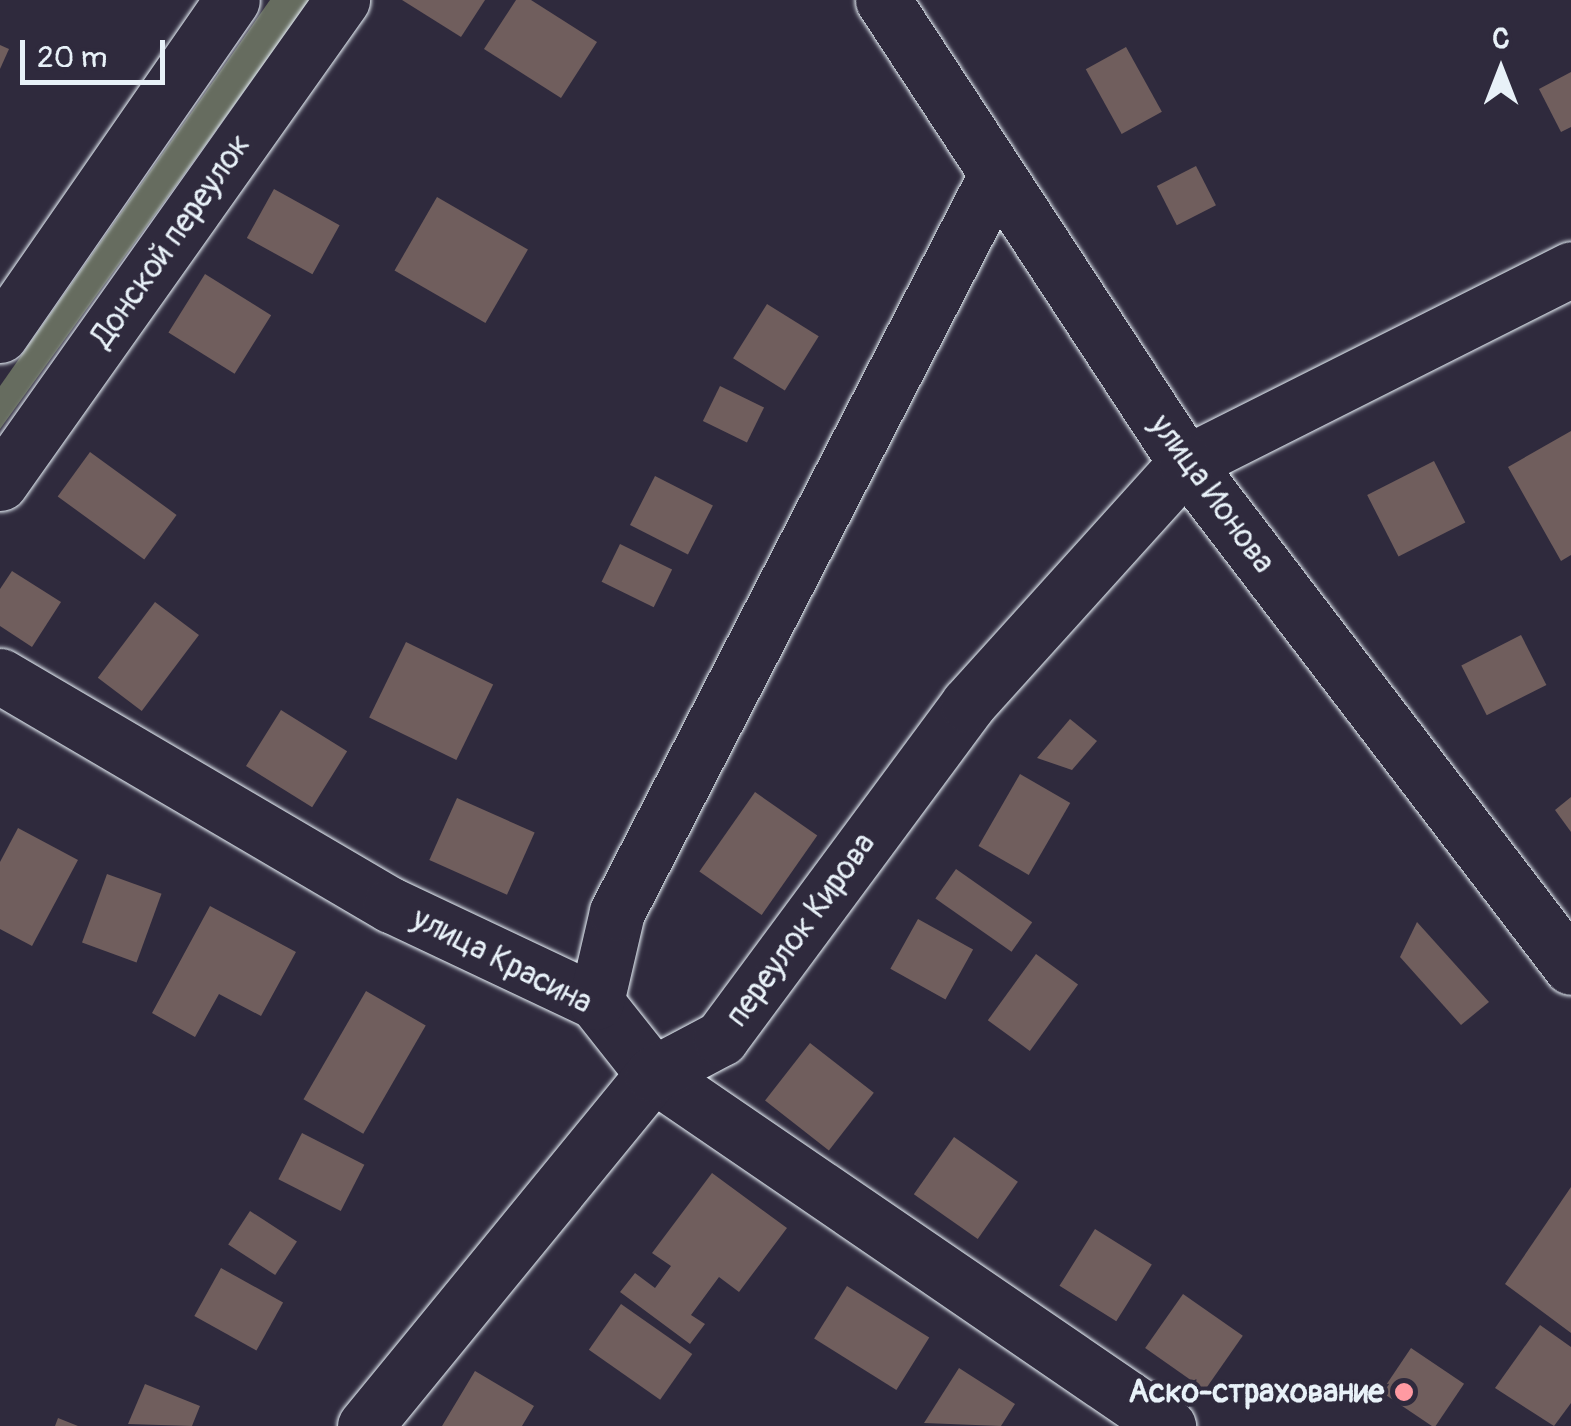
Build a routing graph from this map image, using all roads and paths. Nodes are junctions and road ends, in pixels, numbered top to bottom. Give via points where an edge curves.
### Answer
1 (232, 0) edge
2 (342, 0) edge
3 (883, 0) edge
4 (995, 176) junction
5 (1571, 268) edge
6 (0, 335) edge
7 (1186, 463) junction
8 (0, 482) edge
9 (0, 676) edge
10 (1571, 967) edge
11 (596, 1002) junction
12 (653, 1074) junction
13 (365, 1426) edge
14 (1168, 1426) edge

1 - 6 street
2 - 8 street, Донской переулок
3 - 4 street, улица Ионова
4 - 7 street, улица Ионова
4 - 11 street via 617,912
5 - 7 street
7 - 10 street, улица Ионова
7 - 12 street, переулок Кирова via 968,704 721,1038
9 - 11 street, улица Красина via 391,905
11 - 12 street, улица Красина
12 - 13 street, переулок Кирова
12 - 14 street, улица Красина

